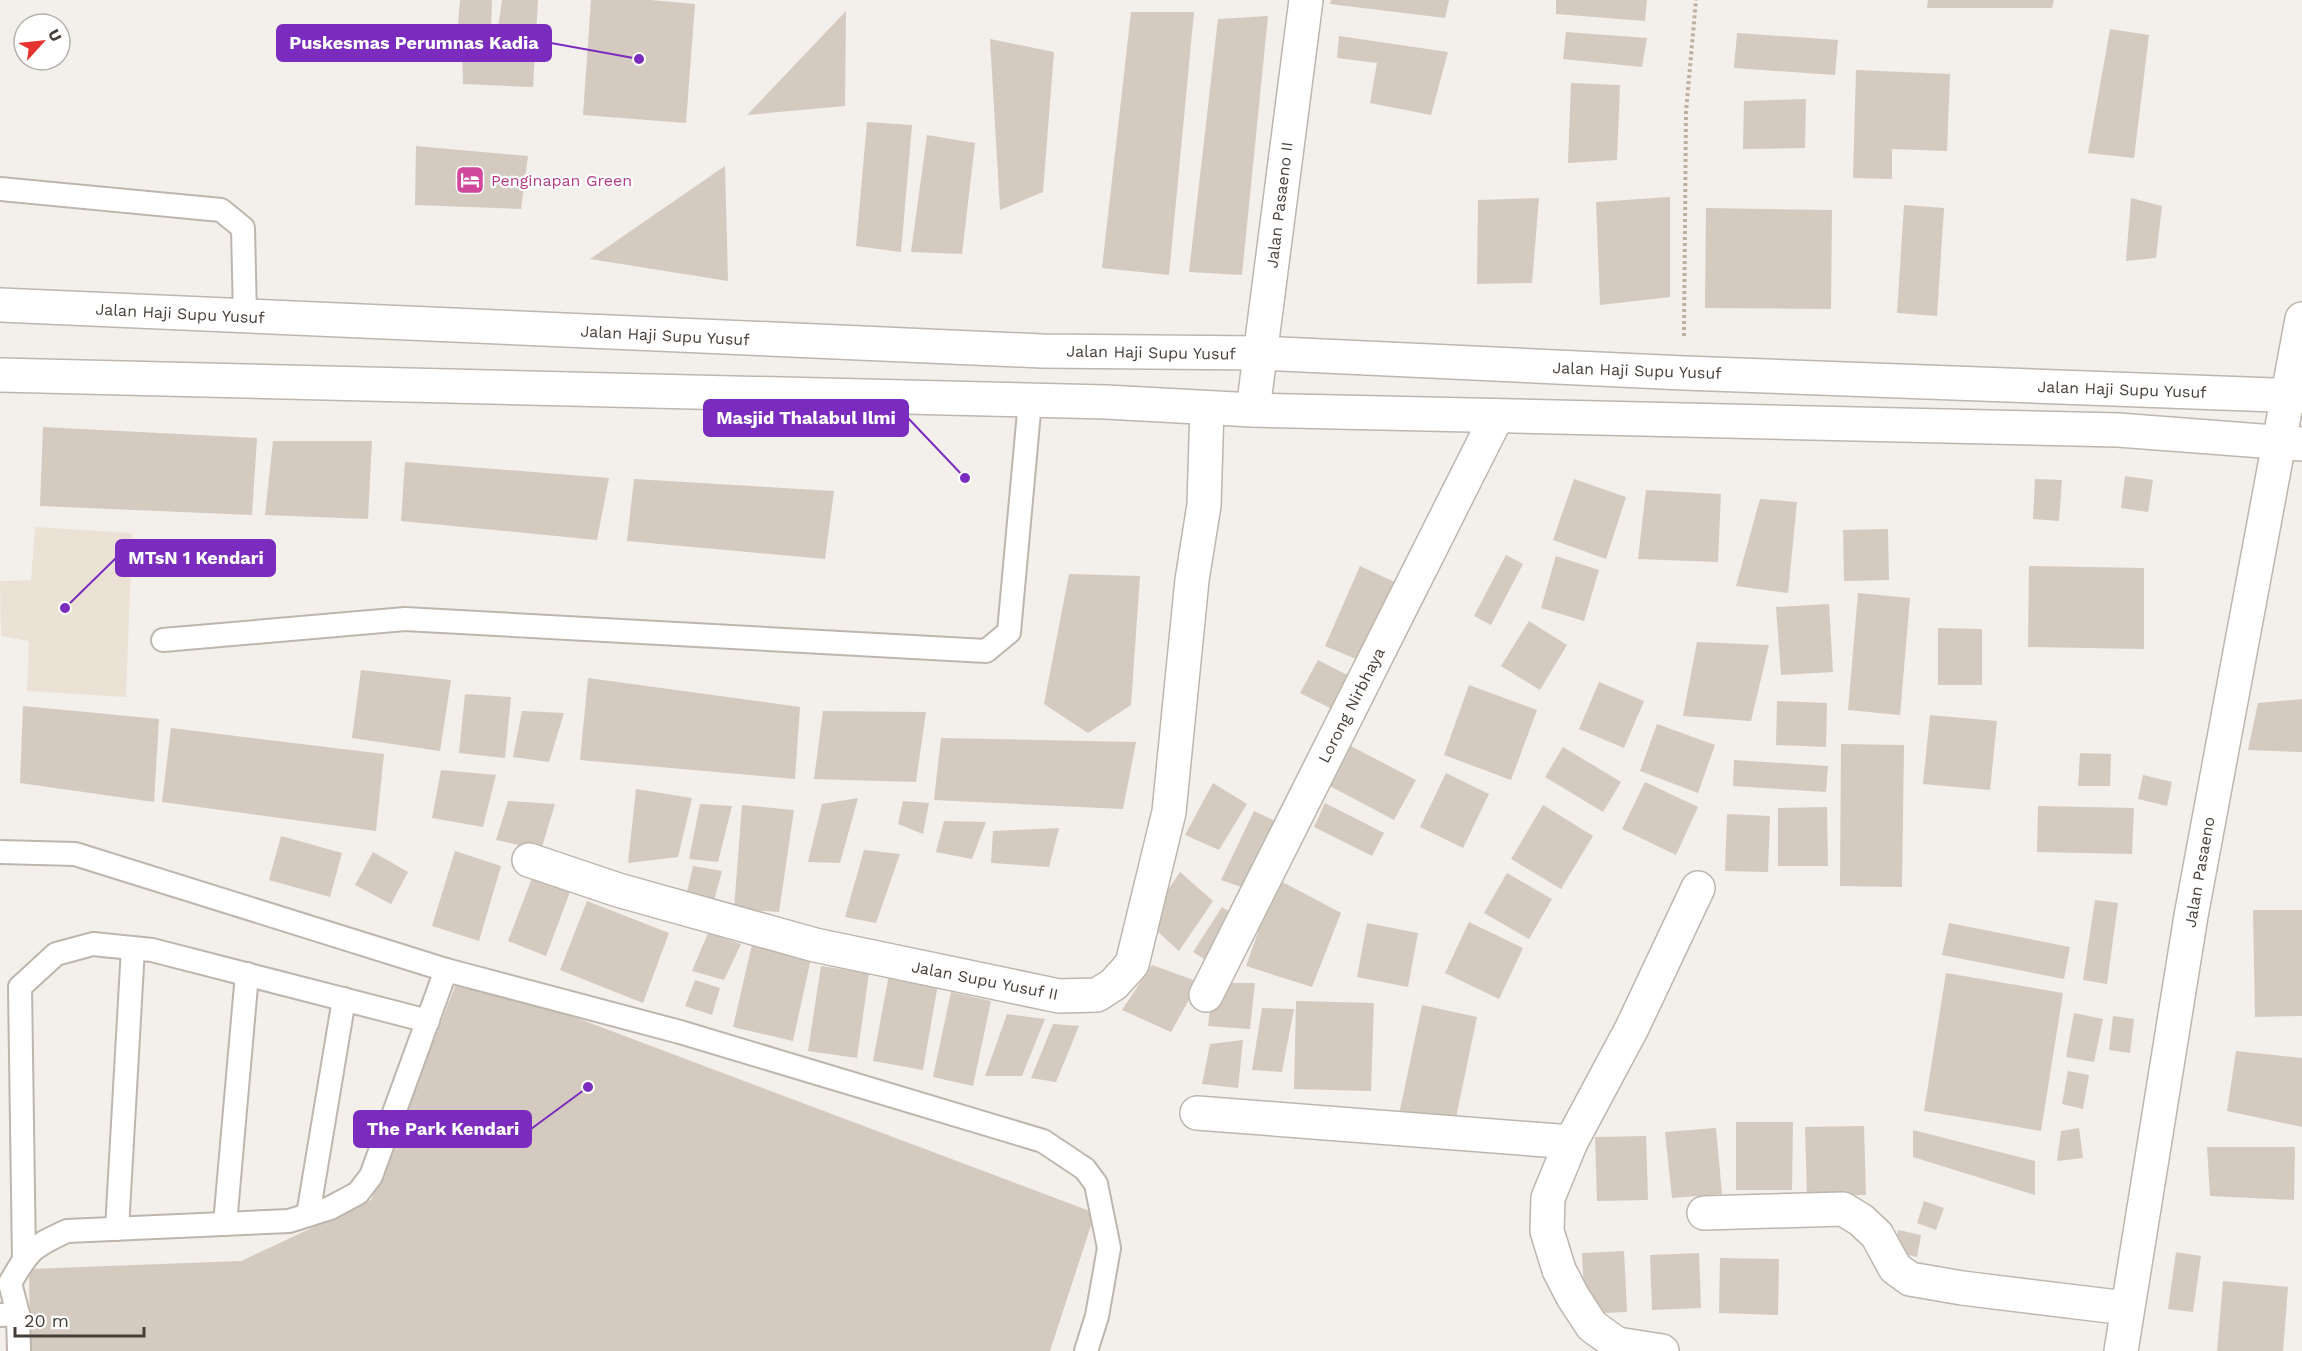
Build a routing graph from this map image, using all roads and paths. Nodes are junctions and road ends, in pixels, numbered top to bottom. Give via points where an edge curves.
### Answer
1 (1306, 0) edge
2 (1696, 0) edge
3 (0, 189) edge
4 (0, 305) edge
5 (245, 316) junction
6 (2302, 319) edge
7 (1260, 353) junction
8 (1684, 373) junction
9 (0, 375) edge
10 (2295, 396) edge
11 (1030, 401) junction
12 (1207, 408) junction
13 (1253, 410) junction
14 (1497, 416) junction
15 (2291, 444) edge
16 (163, 640) dead end
17 (0, 852) edge
18 (529, 860) dead end
19 (1698, 888) dead end
20 (133, 948) junction
21 (446, 969) junction
22 (247, 974) junction
23 (1206, 995) dead end
24 (344, 999) junction
25 (428, 1021) junction
26 (1197, 1113) dead end
27 (1571, 1142) junction
28 (1704, 1213) dead end
29 (308, 1215) junction
30 (225, 1224) junction
31 (117, 1229) junction
32 (24, 1260) junction
33 (2126, 1308) junction
34 (9, 1314) edge
35 (19, 1351) edge
36 (1086, 1351) edge
37 (1662, 1351) edge
38 (2121, 1351) edge

1 - 7 street, Jalan Pasaeno II
2 - 8 path via 1686,112
3 - 5 lane via 221,210 243,228
4 - 5 street, Jalan Haji Supu Yusuf
5 - 7 street, Jalan Haji Supu Yusuf via 1042,351
6 - 10 street, Jalan Pasaeno
7 - 8 street, Jalan Haji Supu Yusuf
7 - 13 street, Jalan Pasaeno II
8 - 10 street, Jalan Haji Supu Yusuf
9 - 11 street
10 - 15 street, Jalan Pasaeno
11 - 12 street
11 - 16 lane via 1009,632 986,651 405,619
12 - 13 street
12 - 18 street, Jalan Supu Yusuf II via 1204,505 1191,580 1169,812 1132,964 1114,984 1097,995 1059,996 815,945 618,890
13 - 14 street
14 - 15 street via 2118,430
14 - 23 street, Lorong Nirbhaya
15 - 33 street, Jalan Pasaeno via 2191,916
17 - 21 lane via 75,854
19 - 27 street via 1632,1028
20 - 22 lane
20 - 31 lane
20 - 32 lane via 93,944 56,954 20,987
21 - 25 lane
21 - 36 lane via 680,1032 1043,1141 1085,1169 1096,1184 1108,1248 1097,1316
22 - 24 lane
22 - 30 lane
24 - 25 lane
24 - 29 lane
25 - 29 lane via 371,1176 358,1193
26 - 27 street
27 - 37 street via 1548,1198 1547,1231 1559,1270 1592,1326 1617,1344
28 - 33 street via 1843,1209 1877,1235 1895,1268 1911,1279
29 - 30 lane via 289,1221
30 - 31 lane
31 - 32 lane via 67,1231 37,1245
32 - 34 lane via 10,1283
33 - 38 street, Jalan Pasaeno
34 - 35 lane

